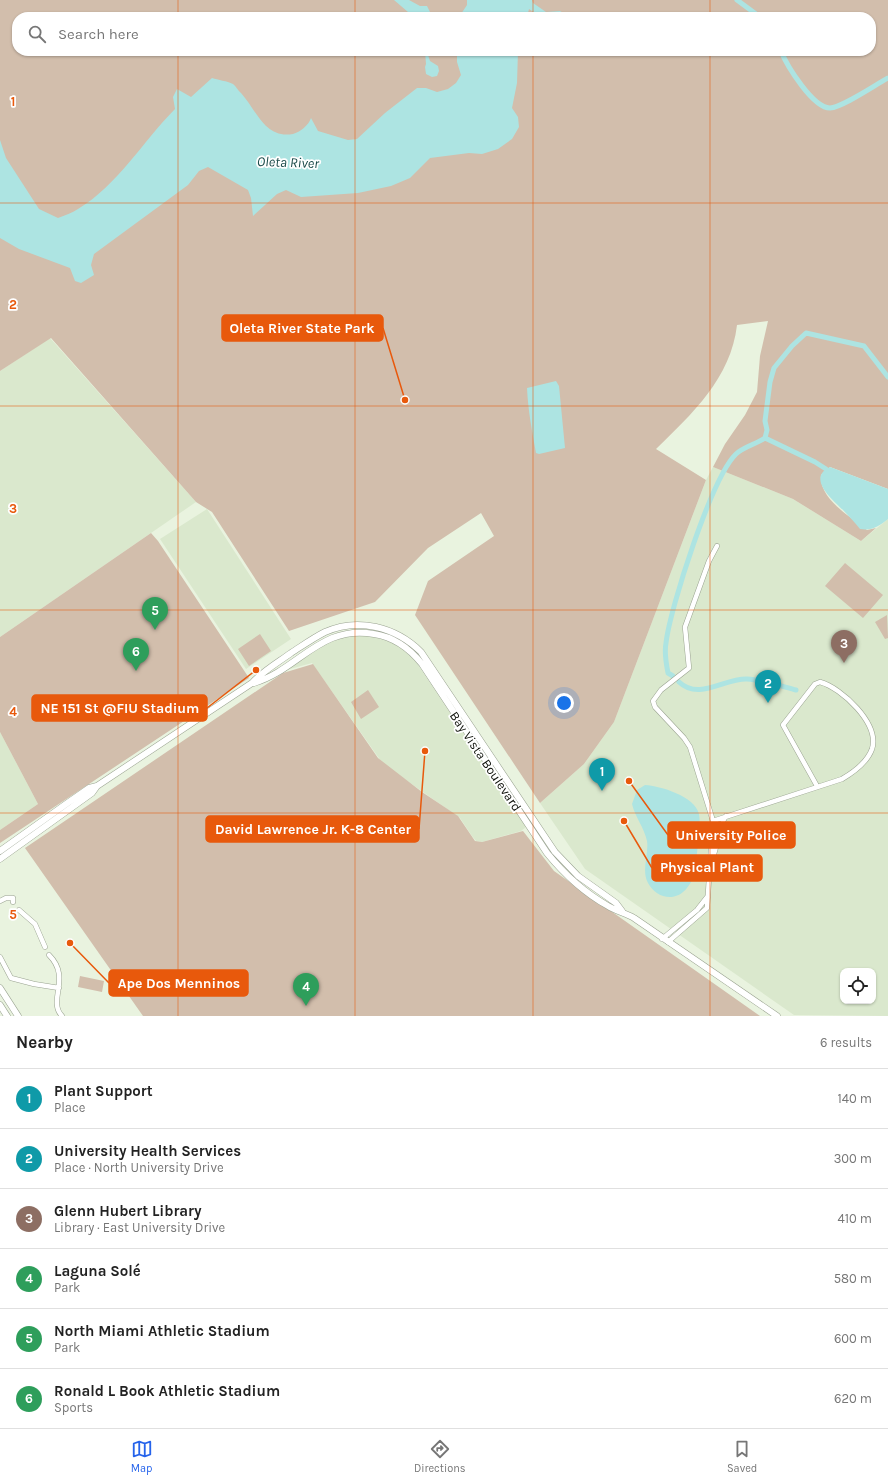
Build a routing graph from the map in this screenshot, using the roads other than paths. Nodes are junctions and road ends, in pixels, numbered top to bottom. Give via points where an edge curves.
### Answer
1 (717, 546) dead end
2 (293, 652) junction
3 (284, 667) junction
4 (252, 683) junction
5 (97, 786) junction
6 (817, 786) junction
7 (726, 816) junction
8 (713, 820) junction
9 (0, 851) edge
10 (0, 859) edge
11 (711, 862) junction
12 (708, 896) junction
13 (0, 901) edge
14 (13, 902) dead end
15 (19, 910) dead end
16 (622, 911) junction
17 (662, 939) junction
18 (668, 942) junction
19 (45, 947) dead end
20 (50, 955) dead end
21 (0, 957) edge
22 (60, 988) junction
23 (1, 991) edge
24 (0, 1005) edge
25 (7, 1016) edge
26 (18, 1016) edge
27 (62, 1016) edge
28 (777, 1016) edge

1 - 8 street via 685,627 689,668 657,694 653,702 690,748
2 - 3 street
2 - 4 street, Bay Vista Boulevard via 260,674
2 - 16 street, Bay Vista Boulevard via 325,632 354,626 372,626 390,631 407,640 421,652 555,852 578,876 616,903
3 - 4 street, Bay Vista Boulevard via 264,680
3 - 16 street, Bay Vista Boulevard via 318,644 342,634 378,634 397,642 422,664 555,863 578,885 609,907
4 - 5 street
5 - 9 street via 89,788
5 - 10 street via 92,793
6 - 6 street via 784,725 817,682 823,683 852,702 871,730 872,748 860,766 842,779
6 - 7 street
7 - 8 street
7 - 11 street via 720,826
8 - 11 street
11 - 12 street
12 - 17 street via 697,910
12 - 18 street via 707,908
13 - 14 street via 13,898
15 - 19 street via 35,924
16 - 17 street, Bay Vista Boulevard
17 - 18 street, Bay Vista Boulevard
18 - 28 street, Bay Vista Boulevard
20 - 22 street via 60,970
21 - 22 street via 11,978
22 - 27 street via 57,1006
23 - 26 street
24 - 25 street

